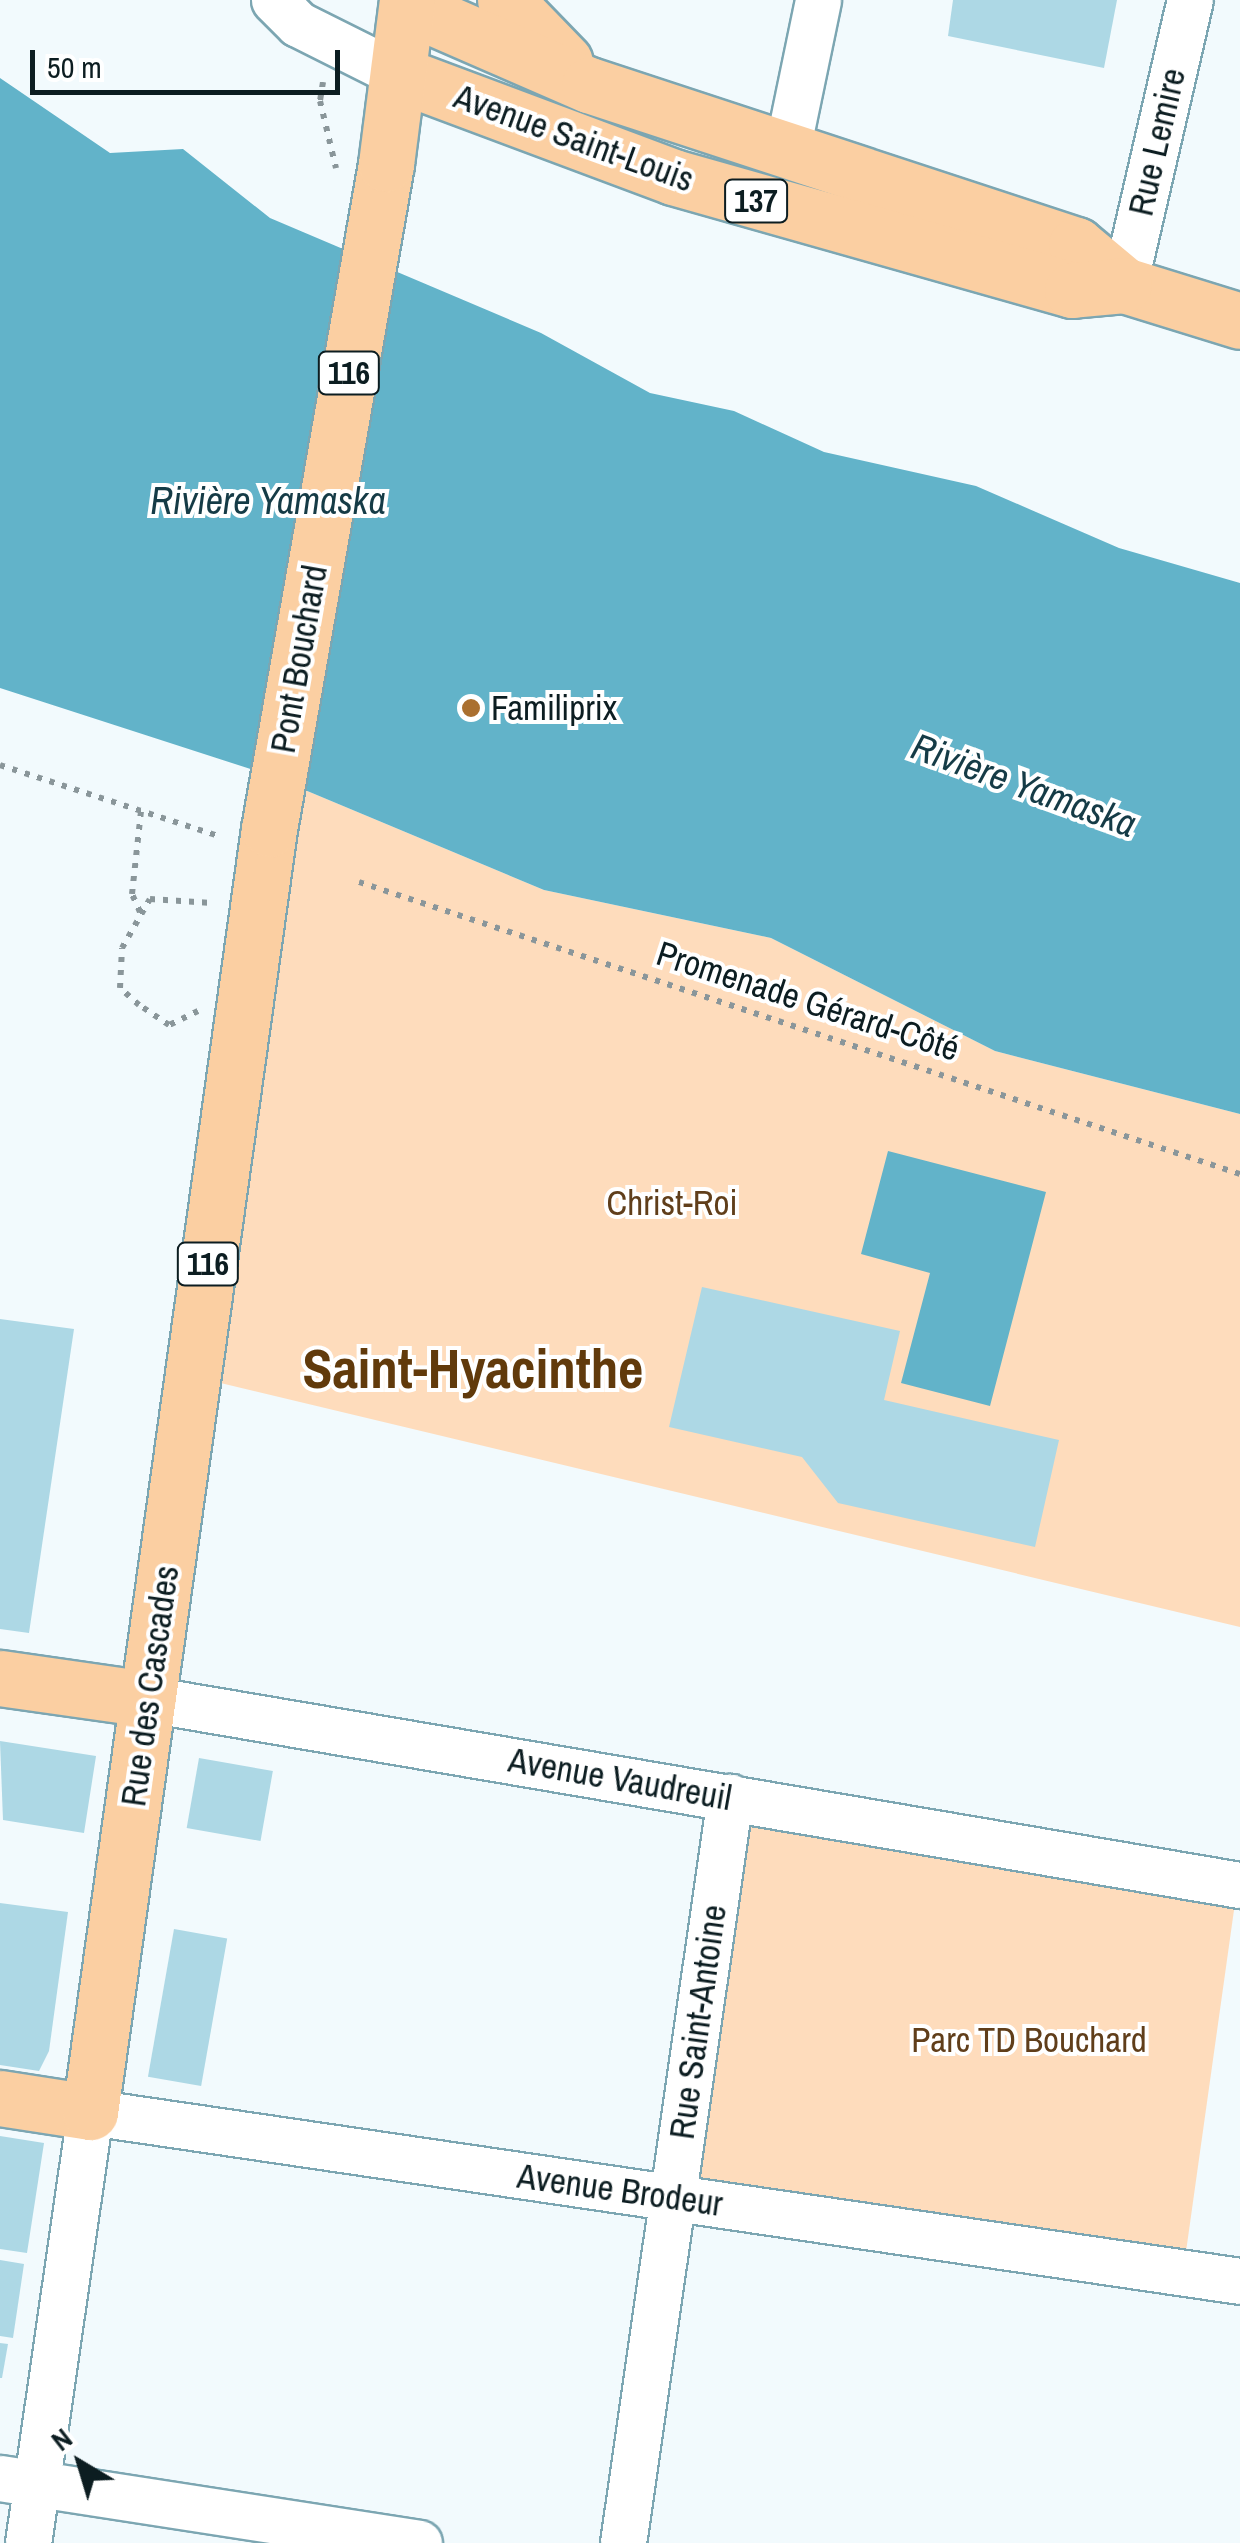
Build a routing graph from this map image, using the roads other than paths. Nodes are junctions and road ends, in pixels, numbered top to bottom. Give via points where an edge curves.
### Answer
1 (274, 0) edge
2 (505, 0) edge
3 (818, 0) edge
4 (1190, 0) edge
5 (407, 3) edge
6 (398, 74) junction
7 (589, 85) junction
8 (787, 150) junction
9 (1124, 285) junction
10 (1240, 321) edge
11 (246, 833) joint
12 (0, 1678) edge
13 (148, 1699) junction
14 (730, 1797) junction
15 (1240, 1885) edge
16 (0, 2098) edge
17 (90, 2112) junction
18 (672, 2197) junction
19 (1240, 2281) edge
20 (18, 2480) edge
21 (28, 2543) edge
22 (419, 2543) edge
23 (623, 2543) edge

1 - 6 street, Avenue Saint-Louis via 298,24
2 - 7 main road
3 - 8 street
4 - 9 street, Rue Lemire
5 - 6 main road, 116
5 - 7 main road, Avenue Saint-Louis / 137
6 - 9 main road, Avenue Saint-Louis / 137 via 672,177 1072,290
6 - 11 main road, Pont Bouchard / 116 via 360,191
7 - 8 main road, Avenue Saint-Louis / 137
8 - 9 main road, Avenue Saint-Louis / 137 via 1076,245
9 - 10 main road, Avenue Saint-Louis / 137
11 - 13 main road, Rue des Cascades / 116
12 - 13 main road, Avenue Vaudreuil
13 - 14 street, Avenue Vaudreuil
13 - 17 main road, Rue des Cascades / 116
14 - 15 street, Avenue Vaudreuil
14 - 18 street, Rue Saint-Antoine
16 - 17 main road, Avenue Brodeur
17 - 18 street, Avenue Brodeur
17 - 20 street, Rue des Cascades
18 - 19 street, Avenue Brodeur
18 - 23 street, Rue Saint-Antoine
20 - 21 street, Rue des Cascades
20 - 22 street

